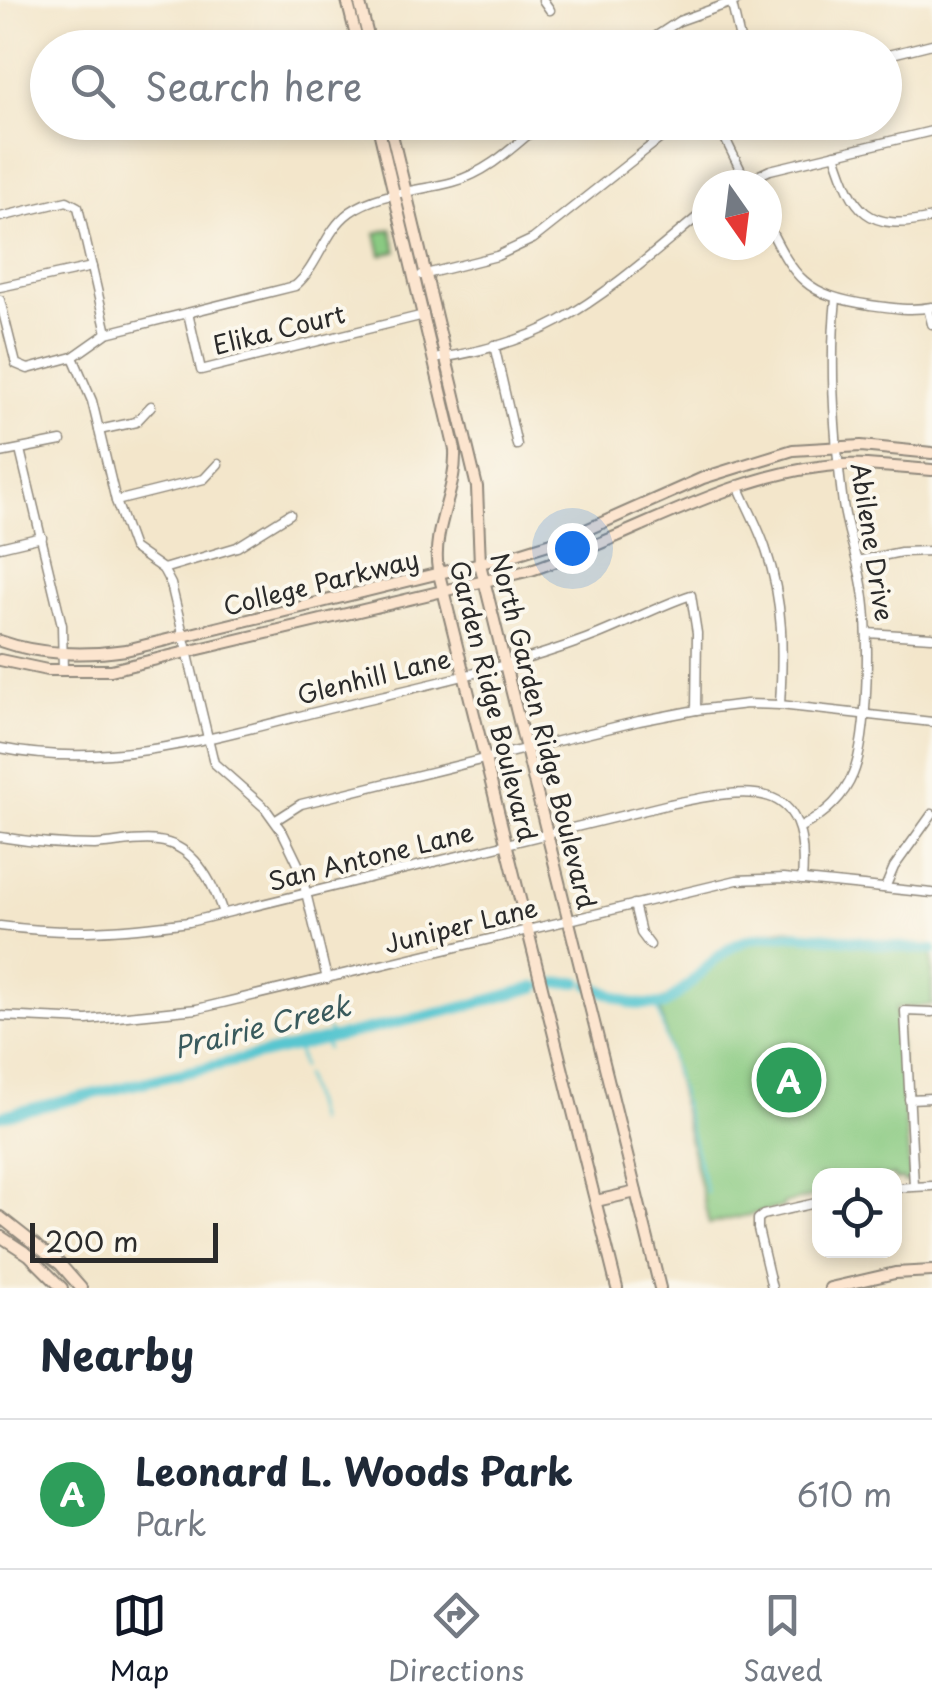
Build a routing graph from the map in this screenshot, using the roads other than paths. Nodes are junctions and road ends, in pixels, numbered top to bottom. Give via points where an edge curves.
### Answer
1 (347, 0) edge
2 (359, 0) edge
3 (543, 0) edge
4 (733, 0) edge
5 (550, 10) dead end
6 (357, 14) junction
7 (357, 30) edge
8 (364, 30) edge
9 (665, 30) edge
10 (739, 30) edge
11 (932, 44) edge
12 (902, 52) edge
13 (932, 131) edge
14 (902, 138) edge
15 (383, 140) edge
16 (392, 140) edge
17 (519, 140) edge
18 (657, 140) edge
19 (725, 140) edge
20 (894, 140) edge
21 (834, 154) junction
22 (738, 170) edge
23 (770, 170) edge
24 (401, 194) junction
25 (0, 216) edge
26 (932, 218) edge
27 (692, 222) edge
28 (782, 248) edge
29 (92, 268) junction
30 (420, 276) junction
31 (0, 287) edge
32 (836, 299) junction
33 (0, 300) edge
34 (930, 308) edge
35 (188, 312) junction
36 (424, 315) junction
37 (932, 324) edge
38 (107, 333) junction
39 (494, 346) junction
40 (72, 357) junction
41 (440, 358) junction
42 (150, 406) dead end
43 (99, 430) junction
44 (62, 441) dead end
45 (517, 445) dead end
46 (838, 447) junction
47 (20, 450) junction
48 (932, 452) edge
49 (0, 454) edge
50 (759, 458) junction
51 (218, 464) dead end
52 (838, 464) junction
53 (932, 470) edge
54 (764, 477) junction
55 (738, 485) junction
56 (116, 502) junction
57 (290, 514) dead end
58 (42, 537) junction
59 (0, 547) edge
60 (932, 551) edge
61 (857, 561) junction
62 (480, 564) junction
63 (163, 569) junction
64 (440, 575) junction
65 (484, 581) junction
66 (443, 590) junction
67 (867, 633) junction
68 (184, 637) junction
69 (932, 638) edge
70 (0, 641) edge
71 (63, 652) junction
72 (188, 653) junction
73 (0, 660) edge
74 (505, 664) junction
75 (63, 671) junction
76 (465, 675) junction
77 (780, 706) junction
78 (696, 710) junction
79 (862, 716) junction
80 (932, 722) edge
81 (208, 738) junction
82 (0, 748) edge
83 (526, 749) junction
84 (485, 758) junction
85 (932, 814) edge
86 (276, 820) junction
87 (801, 826) junction
88 (548, 835) junction
89 (0, 837) edge
90 (507, 845) junction
91 (802, 880) junction
92 (885, 888) junction
93 (932, 893) edge
94 (306, 894) junction
95 (634, 904) junction
96 (223, 914) junction
97 (569, 920) junction
98 (0, 926) edge
99 (528, 930) junction
100 (650, 945) dead end
101 (327, 979) junction
102 (932, 1012) edge
103 (0, 1016) edge
104 (932, 1098) edge
105 (909, 1099) junction
106 (914, 1186) junction
107 (932, 1186) edge
108 (902, 1187) edge
109 (636, 1192) junction
110 (596, 1201) junction
111 (812, 1204) edge
112 (0, 1217) edge
113 (0, 1236) edge
114 (65, 1269) junction
115 (932, 1271) edge
116 (59, 1284) edge
117 (81, 1288) edge
118 (617, 1288) edge
119 (660, 1288) edge
120 (772, 1288) edge
121 (830, 1288) edge

1 - 6 main road
2 - 6 main road
3 - 5 street
4 - 9 street
4 - 10 street
6 - 7 main road
6 - 8 main road
11 - 12 street
13 - 14 street
15 - 24 main road, Garden Ridge Boulevard
16 - 24 main road
17 - 24 street via 473,175
18 - 30 street via 533,238 497,256
19 - 22 street
20 - 21 street
21 - 23 street
21 - 26 street via 848,194 862,210 896,224
24 - 30 main road, Garden Ridge Boulevard
24 - 35 street via 352,210 295,286
25 - 29 street via 73,203
27 - 39 street via 584,306
28 - 32 street via 799,277
29 - 31 street
29 - 38 street
30 - 36 main road, Garden Ridge Boulevard
30 - 41 main road, North Garden Ridge Boulevard
32 - 34 street
32 - 46 street, Abilene Drive
33 - 40 street via 16,364 28,369
34 - 37 street
35 - 36 street, Elika Court via 200,370
35 - 38 street
36 - 41 main road, Garden Ridge Boulevard
38 - 40 street
39 - 41 street
39 - 45 street
40 - 43 street
41 - 62 main road, North Garden Ridge Boulevard via 477,486
41 - 64 main road, Garden Ridge Boulevard via 456,464 438,537
42 - 43 street via 136,422
43 - 56 street
44 - 47 street
46 - 48 main road, College Parkway
46 - 50 main road, College Parkway
46 - 52 street, Abilene Drive
47 - 49 street
47 - 58 street
50 - 54 main road
50 - 62 main road, College Parkway via 568,538
51 - 56 street via 204,479
52 - 53 main road, College Parkway
52 - 54 main road, College Parkway
52 - 61 street, Abilene Drive
54 - 55 main road, College Parkway
55 - 65 main road, College Parkway via 586,551
55 - 77 street via 778,593
56 - 63 street via 134,548
57 - 63 street via 237,547
58 - 59 street
58 - 71 street
60 - 61 street
61 - 67 street, Abilene Drive
62 - 64 main road, College Parkway
62 - 65 main road, North Garden Ridge Boulevard
63 - 68 street
64 - 66 main road, Garden Ridge Boulevard
64 - 68 main road, College Parkway
65 - 66 main road, College Parkway
65 - 74 main road, North Garden Ridge Boulevard
66 - 72 main road, College Parkway
66 - 76 main road, Garden Ridge Boulevard
67 - 69 street
67 - 79 street, Abilene Drive
68 - 71 main road, College Parkway via 102,653
68 - 72 street
70 - 71 main road, College Parkway
71 - 75 street
72 - 75 main road, College Parkway via 111,670
72 - 81 street
73 - 75 main road, College Parkway
74 - 76 street, Glenhill Lane
74 - 78 street, Glenhill Lane via 691,595
74 - 83 main road, North Garden Ridge Boulevard
76 - 81 street, Glenhill Lane
76 - 84 main road, Garden Ridge Boulevard
77 - 78 street
77 - 79 street
78 - 83 street
79 - 80 street
79 - 87 street, Abilene Drive via 853,775 829,810
81 - 82 street, Glenhill Lane via 104,756
81 - 86 street via 214,764
83 - 84 street
83 - 88 main road, North Garden Ridge Boulevard
84 - 86 street via 301,804
84 - 90 main road, Garden Ridge Boulevard
85 - 92 street
86 - 94 street via 296,856
87 - 88 street, San Antone Lane via 776,800 750,792
87 - 91 street
88 - 90 street, San Antone Lane
88 - 97 main road, North Garden Ridge Boulevard
89 - 96 street via 71,844 163,841 202,869
90 - 94 street, San Antone Lane
90 - 99 main road, Garden Ridge Boulevard
91 - 92 street, Juniper Lane
91 - 95 street, Juniper Lane via 738,880
92 - 93 street, Juniper Lane
94 - 96 street, San Antone Lane
94 - 101 street
95 - 97 street, Juniper Lane
95 - 100 street
96 - 98 street, San Antone Lane via 111,932
97 - 99 street, Juniper Lane
97 - 109 main road, North Garden Ridge Boulevard
99 - 101 street, Juniper Lane
99 - 110 main road, Garden Ridge Boulevard
101 - 103 street, Juniper Lane via 157,1015
102 - 105 street via 904,1012
104 - 105 street
105 - 106 street
106 - 107 street
106 - 108 street
109 - 110 main road
109 - 119 main road, North Garden Ridge Boulevard
110 - 118 main road, Garden Ridge Boulevard
111 - 120 street via 758,1219
112 - 114 main road
113 - 116 main road
114 - 116 main road
114 - 117 main road
115 - 121 main road

